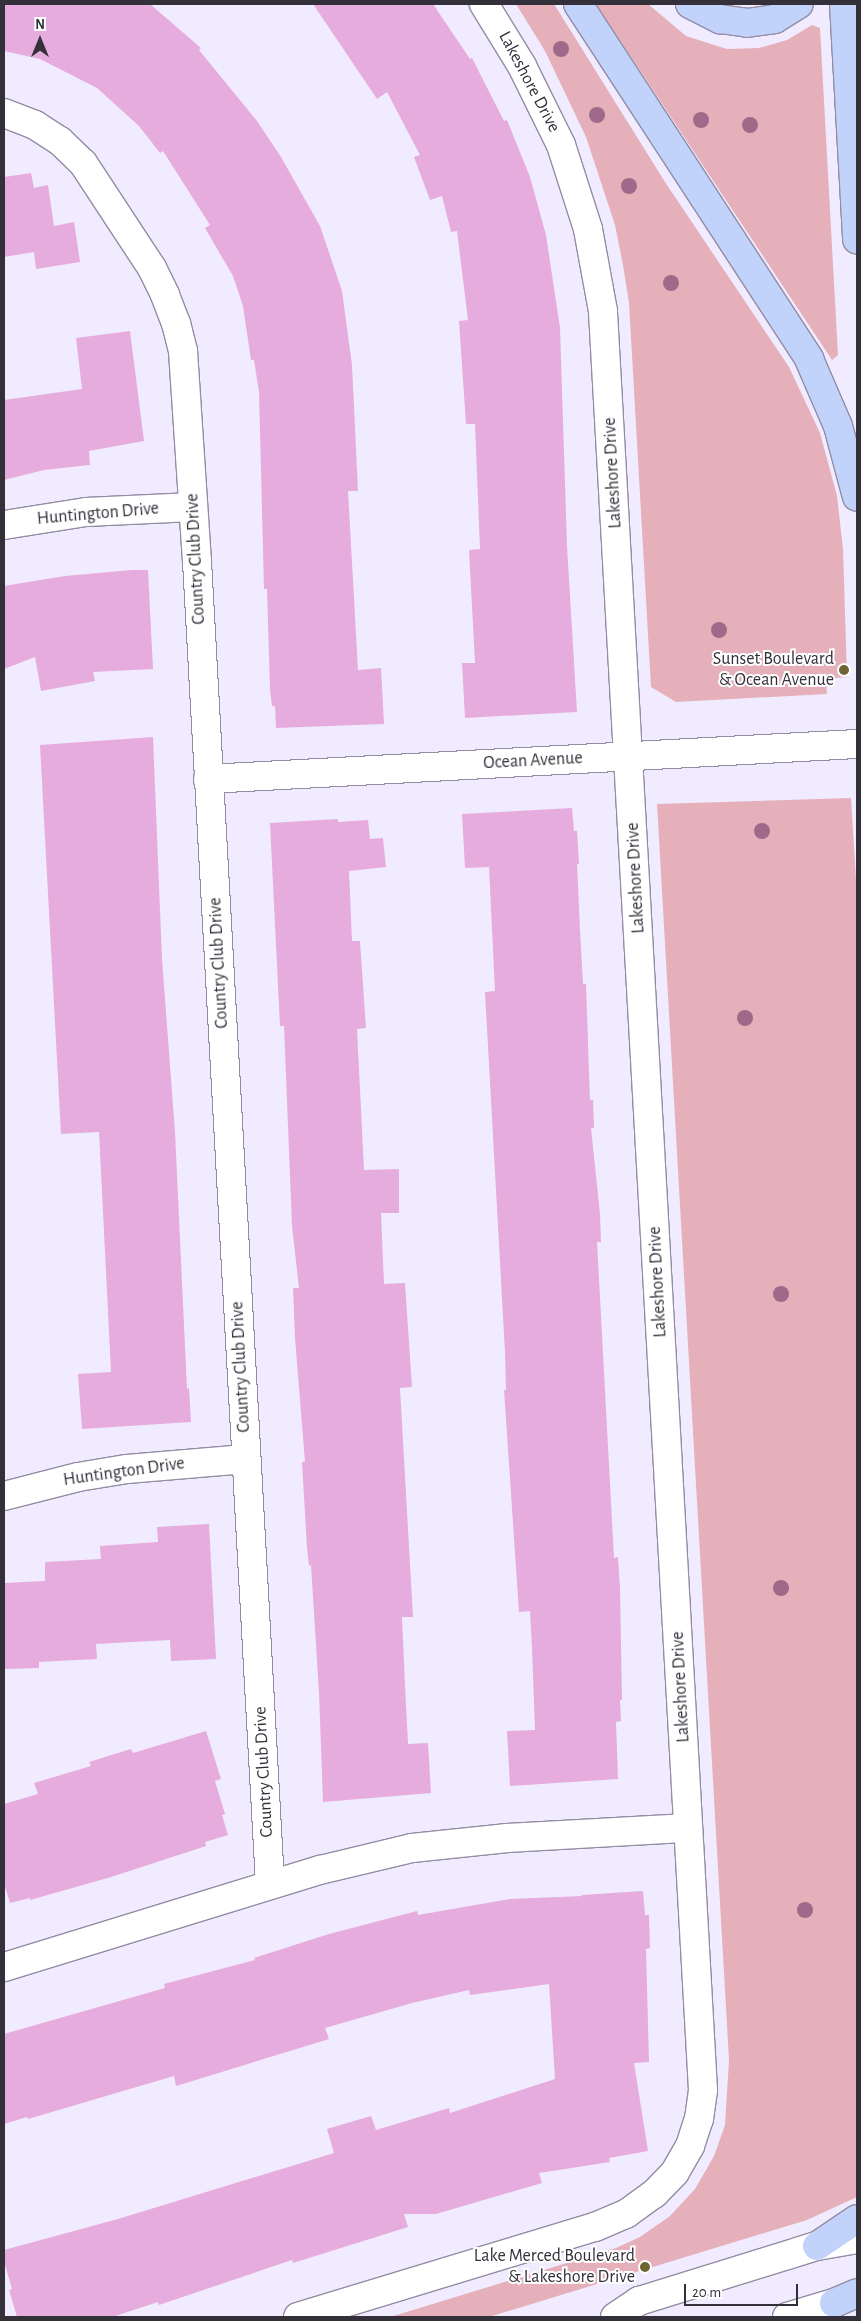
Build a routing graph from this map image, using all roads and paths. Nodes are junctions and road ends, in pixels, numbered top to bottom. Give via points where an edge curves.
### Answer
1 (484, 4) edge
2 (578, 4) edge
3 (690, 4) edge
4 (799, 4) edge
5 (844, 4) edge
6 (4, 113) edge
7 (857, 240) edge
8 (857, 497) edge
9 (193, 506) junction
10 (4, 525) edge
11 (857, 744) edge
12 (629, 756) junction
13 (208, 779) junction
14 (246, 1459) junction
15 (4, 1496) edge
16 (688, 1828) junction
17 (270, 1884) junction
18 (4, 1967) edge
19 (857, 2218) edge
20 (857, 2239) edge
21 (817, 2246) junction
22 (850, 2300) edge
23 (298, 2317) edge
24 (615, 2317) edge
25 (787, 2317) edge

1 - 12 street, Lakeshore Drive via 522,66 561,145 588,229 596,270 606,355
2 - 8 main road via 809,359 838,426
3 - 4 main road via 720,19 747,22 775,19
5 - 7 main road
6 - 9 street, Country Club Drive via 35,125 83,163 152,268 165,295 182,351
9 - 10 street, Huntington Drive via 86,512
9 - 13 street, Country Club Drive
11 - 12 street, Ocean Avenue
12 - 13 street, Ocean Avenue
12 - 16 street, Lakeshore Drive
13 - 14 street, Country Club Drive
14 - 15 street, Huntington Drive via 127,1469 78,1477
14 - 17 street, Country Club Drive
16 - 17 street via 450,1843 366,1858
16 - 23 street, Lakeshore Drive via 702,2090 699,2119 690,2146 675,2172 654,2194 626,2214 594,2227
17 - 18 street
19 - 21 main road
20 - 21 street
21 - 24 street via 639,2301
22 - 25 street

